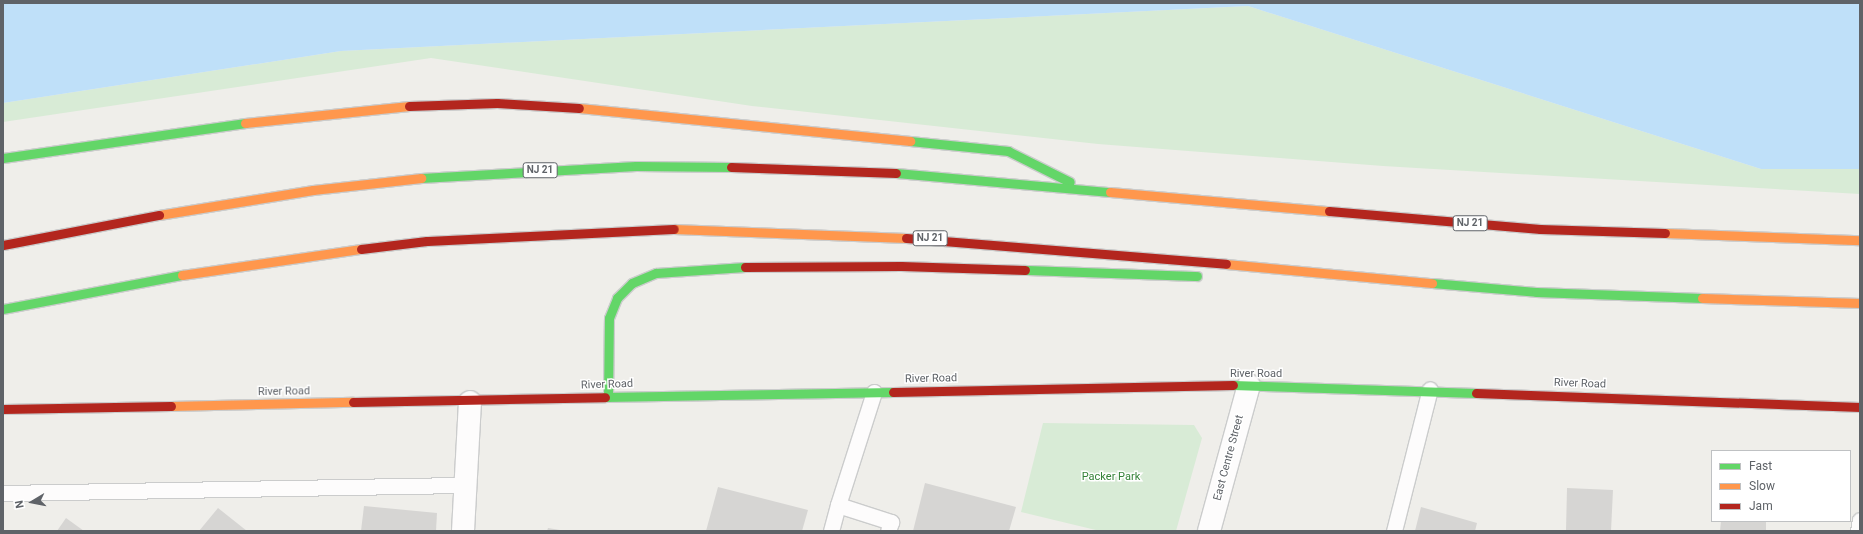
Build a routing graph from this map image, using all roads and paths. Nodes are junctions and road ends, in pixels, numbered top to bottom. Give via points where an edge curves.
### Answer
1 (3, 158) edge
2 (1082, 188) junction
3 (1860, 240) edge
4 (3, 245) edge
5 (1205, 276) dead end
6 (1253, 277) dead end
7 (1428, 283) junction
8 (1860, 303) edge
9 (3, 309) edge
10 (1249, 385) junction
11 (1430, 389) junction
12 (874, 392) junction
13 (608, 396) junction
14 (470, 402) junction
15 (1860, 407) edge
16 (3, 409) edge
17 (465, 485) junction
18 (3, 493) edge
19 (838, 505) junction
20 (1860, 520) edge
21 (462, 531) edge
22 (831, 531) edge
23 (888, 531) edge
24 (1209, 531) edge
25 (1394, 531) edge
26 (1858, 531) edge

1 - 2 main road via 309,114 430,104 497,103 572,107 1008,151
2 - 3 main road, NJ 21 via 1540,229
2 - 4 main road, NJ 21 via 958,176 743,165 527,170 313,190 206,206
5 - 13 main road via 901,266 747,267 656,273 632,283 617,298 609,318
6 - 7 main road
7 - 8 main road, NJ 21 via 1644,298
7 - 9 main road, NJ 21 via 953,240 742,229 638,229 435,240 321,253 216,268
10 - 11 main road, River Road
10 - 12 main road, River Road
10 - 24 street, East Centre Street
11 - 15 main road, River Road
11 - 25 lane
12 - 13 main road, River Road
12 - 19 lane
13 - 14 main road, River Road
14 - 16 main road, River Road
14 - 17 street
17 - 18 lane
17 - 21 street
19 - 22 lane
19 - 23 lane via 891,522
20 - 26 lane

